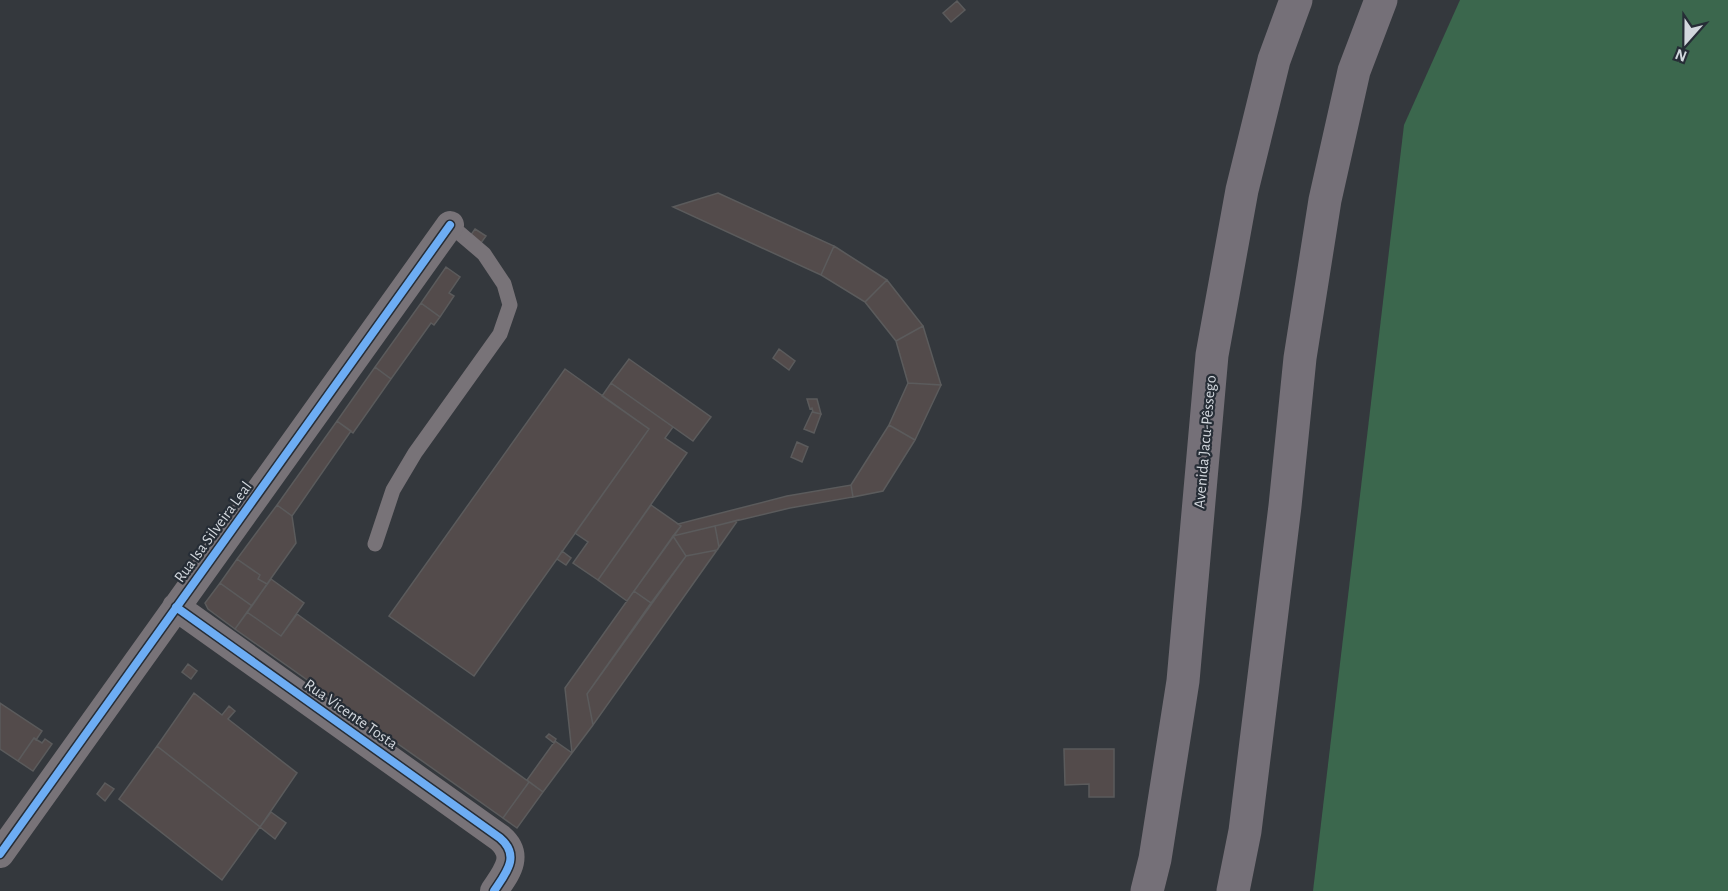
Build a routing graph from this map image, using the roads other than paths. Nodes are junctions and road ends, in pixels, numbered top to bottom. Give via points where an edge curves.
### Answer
1 (1296, 0) edge
2 (1381, 0) edge
3 (450, 225) joint
4 (375, 544) dead end
5 (176, 607) junction
6 (0, 854) edge
7 (494, 891) edge
8 (1147, 891) edge
9 (1233, 891) edge

1 - 8 highway, Avenida Jacu-Pêssego via 1274,60 1242,190 1212,355 1183,681
2 - 9 highway via 1354,71 1325,200 1300,358 1245,831
3 - 4 lane via 484,254 504,285 510,305 500,334 393,490
3 - 5 street, Rua Isa Silveira Leal
5 - 6 street, Rua Isa Silveira Leal
5 - 7 street, Rua Vicente Tosta via 490,829 509,846 511,858

